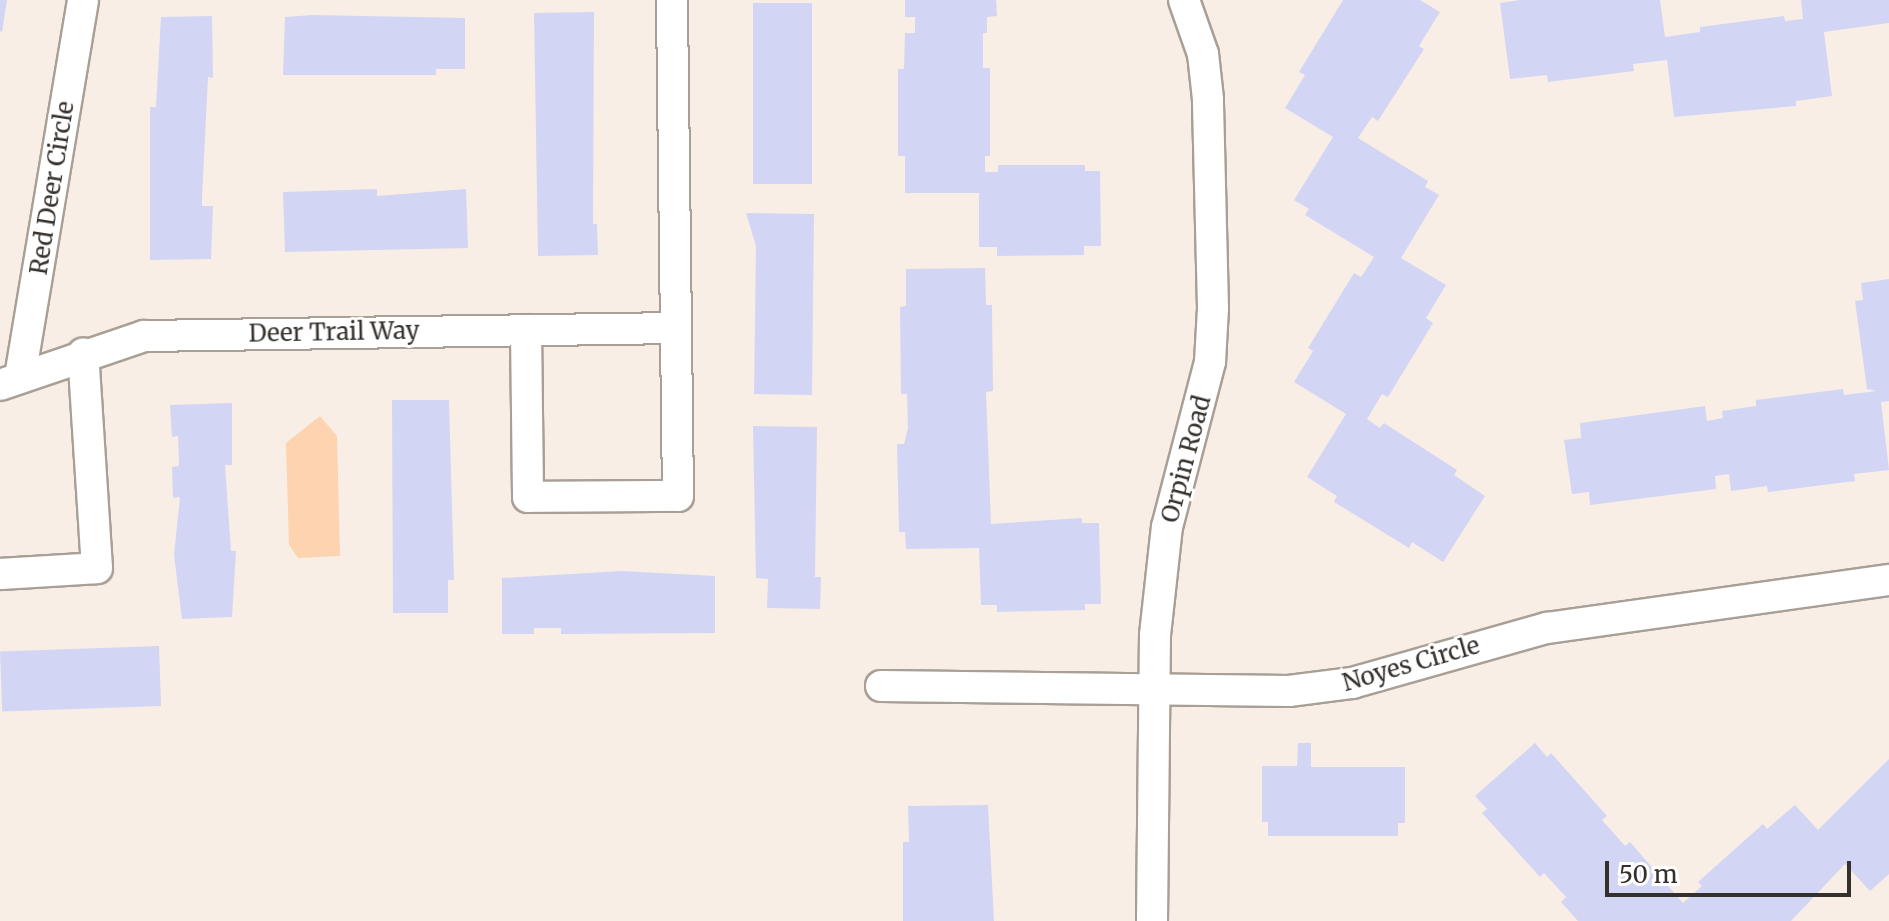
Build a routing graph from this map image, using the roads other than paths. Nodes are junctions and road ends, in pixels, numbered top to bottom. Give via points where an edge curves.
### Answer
1 (83, 0) edge
2 (672, 0) edge
3 (1184, 0) edge
4 (676, 328) junction
5 (526, 330) junction
6 (83, 353) junction
7 (10, 381) edge
8 (0, 574) edge
9 (1889, 580) edge
10 (881, 686) dead end
11 (1153, 690) junction
12 (1152, 921) edge

1 - 7 street, Red Deer Circle
2 - 4 street
3 - 11 street, Orpin Road via 1203,54 1208,99 1211,335 1200,408 1177,473 1167,527
4 - 5 street, Deer Trail Way
4 - 5 street via 678,496 528,497
5 - 6 street, Deer Trail Way via 170,334
6 - 7 street, Deer Trail Way
6 - 8 street via 97,568
9 - 11 street, Noyes Circle via 1547,628 1352,683 1289,691
10 - 11 street, Noyes Circle
11 - 12 street, Orpin Road

